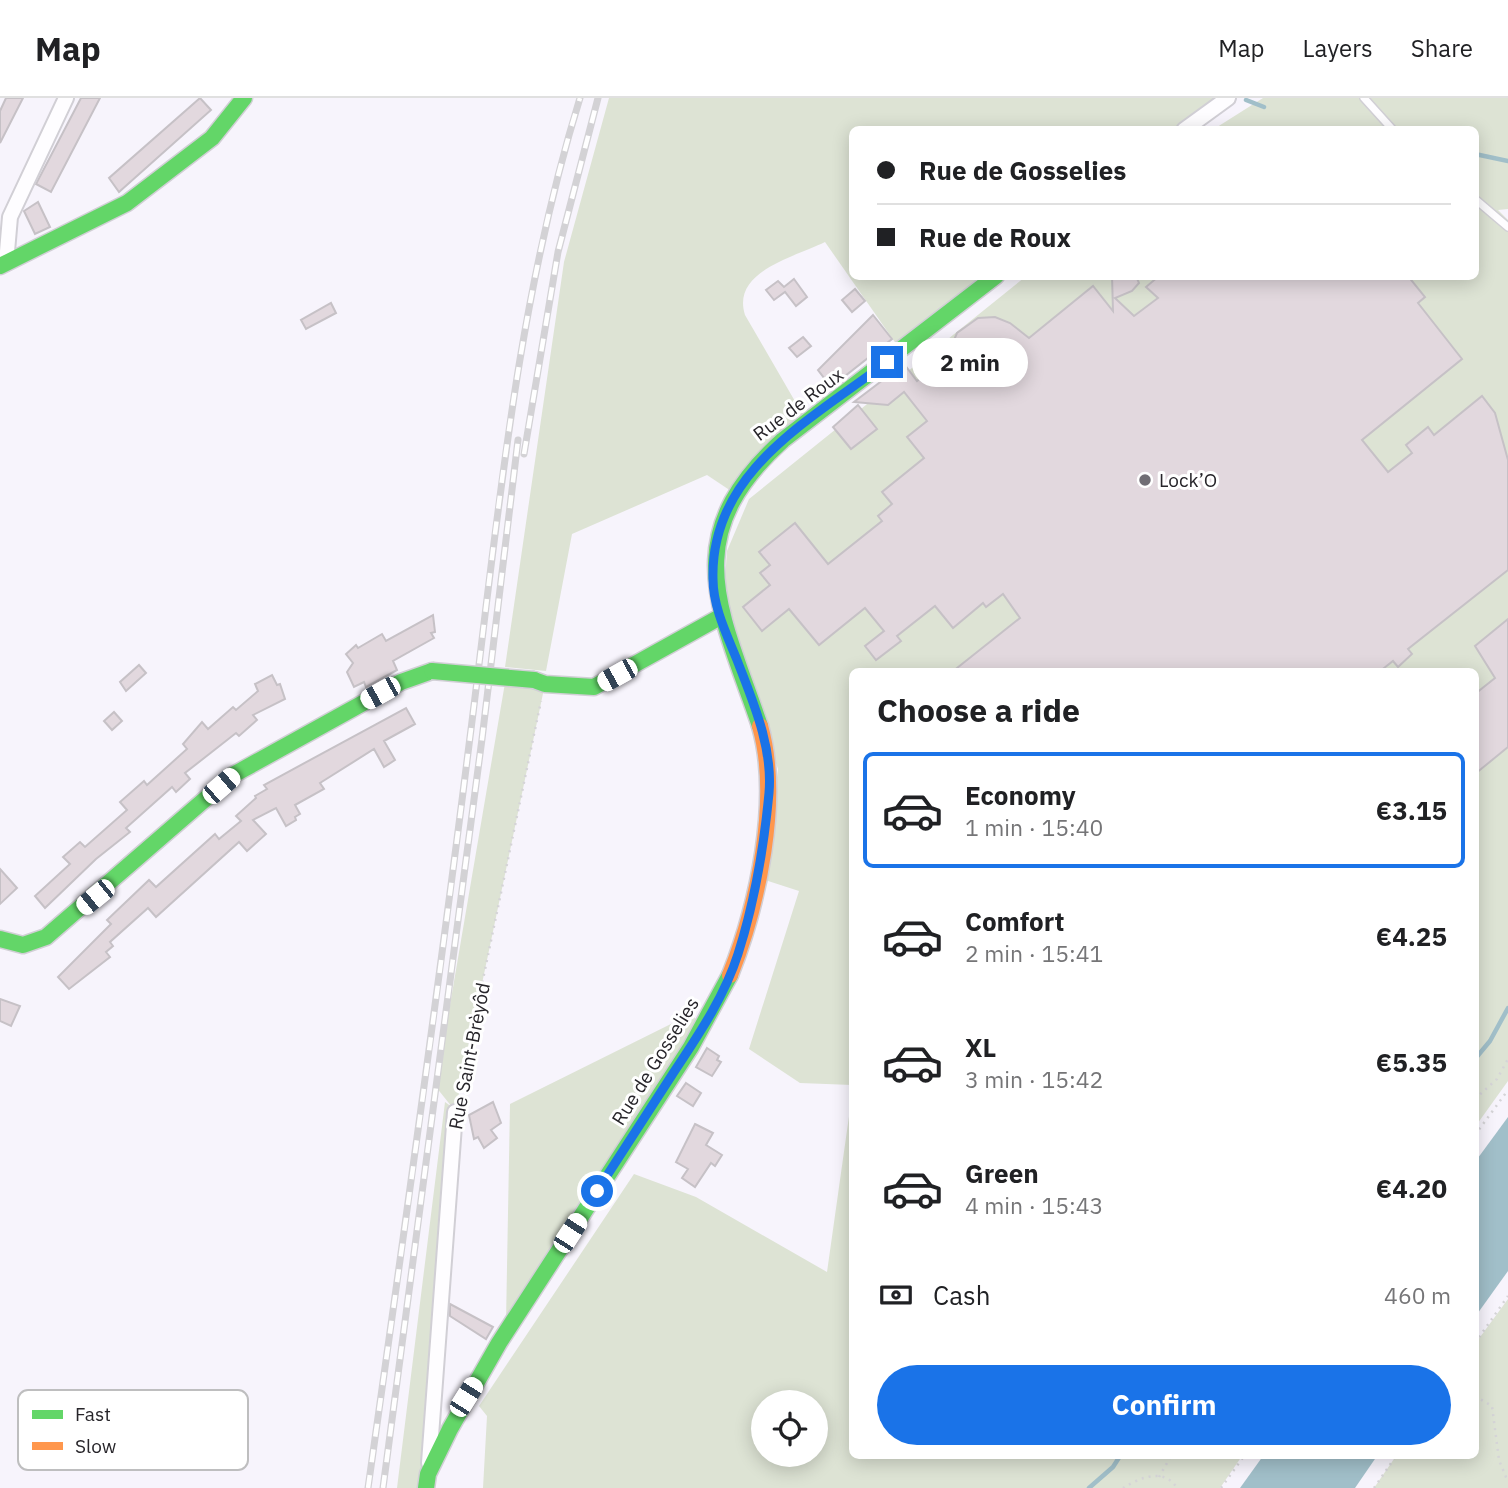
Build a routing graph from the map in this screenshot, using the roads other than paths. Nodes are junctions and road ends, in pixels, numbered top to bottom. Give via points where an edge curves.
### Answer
1 (66, 98) edge
2 (244, 98) edge
3 (1228, 98) edge
4 (1364, 98) edge
5 (1190, 126) edge
6 (1389, 126) edge
7 (1479, 202) edge
8 (1508, 227) edge
9 (3, 265) edge
10 (991, 280) edge
11 (720, 617) junction
12 (0, 939) edge
13 (455, 1112) road end
14 (427, 1481) edge

1 - 9 street via 10,217
2 - 9 street via 212,138 127,203
3 - 5 street
4 - 6 lane
7 - 8 lane
10 - 11 street, Rue de Roux via 756,463 730,500 718,538 713,581
11 - 12 street, bridge via 594,687 432,671 401,681 233,775 46,937 23,945
11 - 14 street, Rue de Gosselies via 756,711 770,775 755,883 738,955 709,1018 466,1397
13 - 14 street, Rue Saint-Brèyôd

